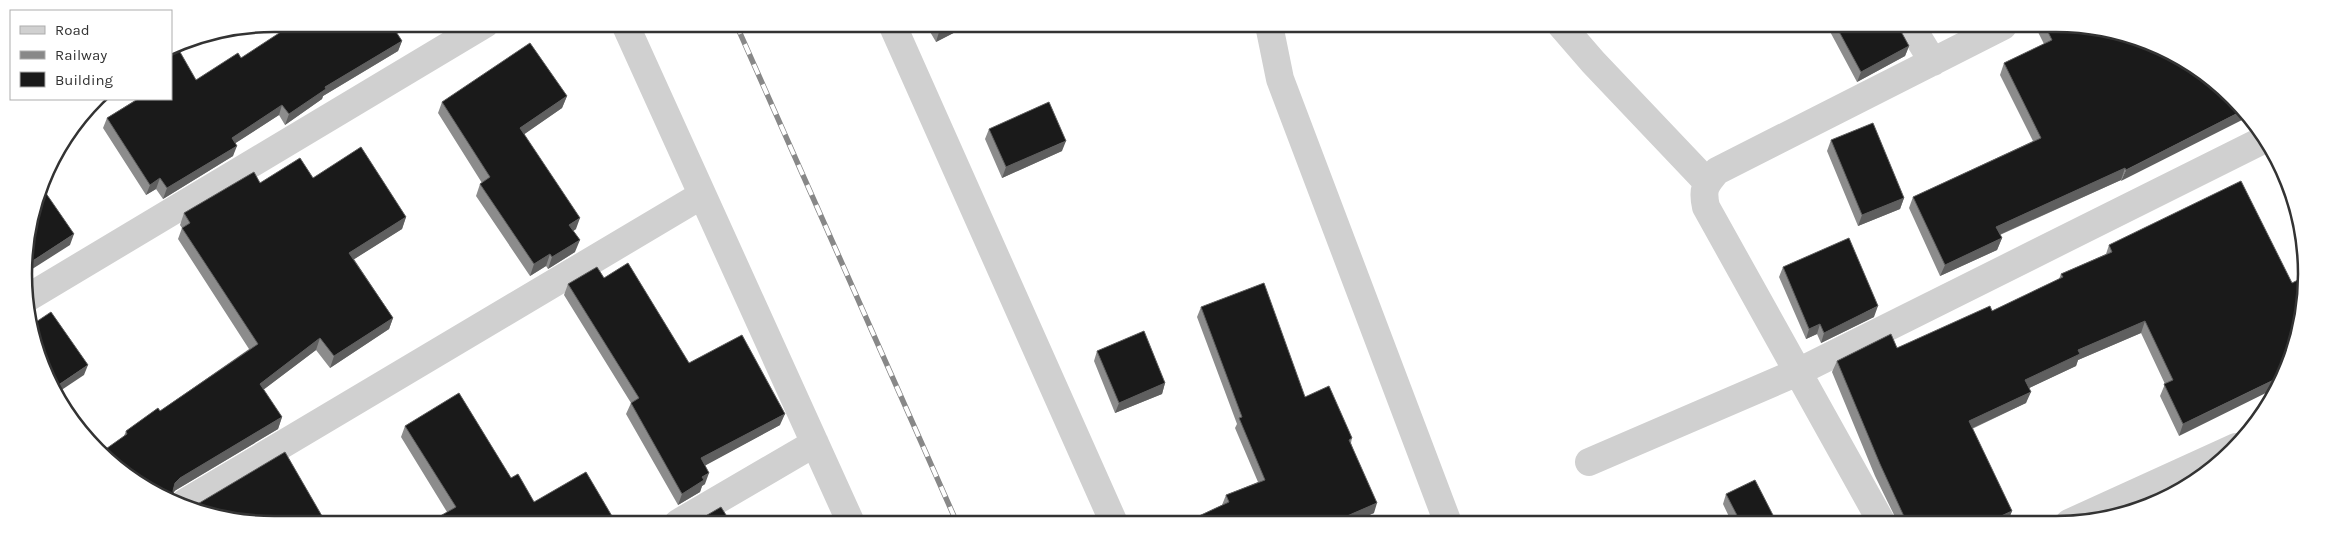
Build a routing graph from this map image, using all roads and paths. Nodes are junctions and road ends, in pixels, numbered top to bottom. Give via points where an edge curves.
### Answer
1 (471, 32) edge
2 (629, 32) edge
3 (896, 32) edge
4 (1270, 32) edge
5 (1567, 32) edge
6 (1914, 32) edge
7 (1991, 32) edge
8 (1932, 62) junction
9 (2259, 143) edge
10 (1707, 182) junction
11 (702, 195) junction
12 (34, 294) edge
13 (1798, 372) junction
14 (815, 443) junction
15 (2214, 457) edge
16 (1589, 462) dead end
17 (189, 501) edge
18 (2089, 514) edge
19 (690, 516) edge
20 (848, 516) edge
21 (1111, 516) edge
22 (1445, 516) edge
23 (1878, 516) edge

1 - 12 street
2 - 11 street
3 - 21 street
4 - 22 street via 1280,79
5 - 10 street
6 - 8 street
7 - 8 street
8 - 10 street via 1717,171
9 - 13 street
10 - 13 street via 1703,194 1706,207
11 - 14 street
11 - 17 street
13 - 16 street
13 - 23 street
14 - 19 street
14 - 20 street
15 - 18 street

